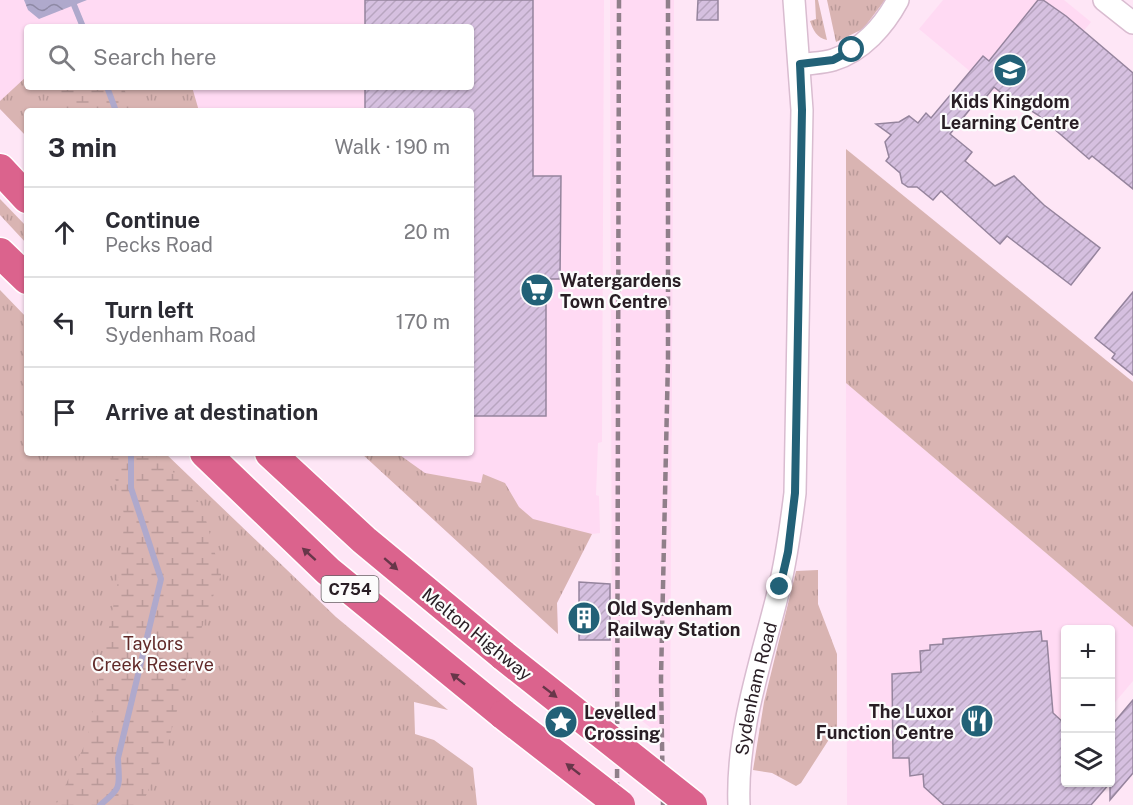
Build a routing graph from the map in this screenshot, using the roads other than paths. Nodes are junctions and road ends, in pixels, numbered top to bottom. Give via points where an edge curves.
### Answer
1 (794, 0) edge
2 (898, 0) edge
3 (1104, 0) edge
4 (1133, 23) edge
5 (800, 64) junction
6 (0, 169) edge
7 (24, 195) edge
8 (0, 253) edge
9 (24, 276) edge
10 (208, 456) edge
11 (273, 456) edge
12 (620, 805) edge
13 (692, 805) edge
14 (739, 805) edge

1 - 5 street, Sydenham Road
2 - 5 street via 882,25 852,50 833,60
3 - 4 street
5 - 14 street, Sydenham Road via 795,493 788,552 745,732
6 - 7 highway
8 - 9 highway
12 -> 10 highway, C754, bridge via 328,571
11 -> 13 highway, Melton Highway / C754, bridge via 364,540

